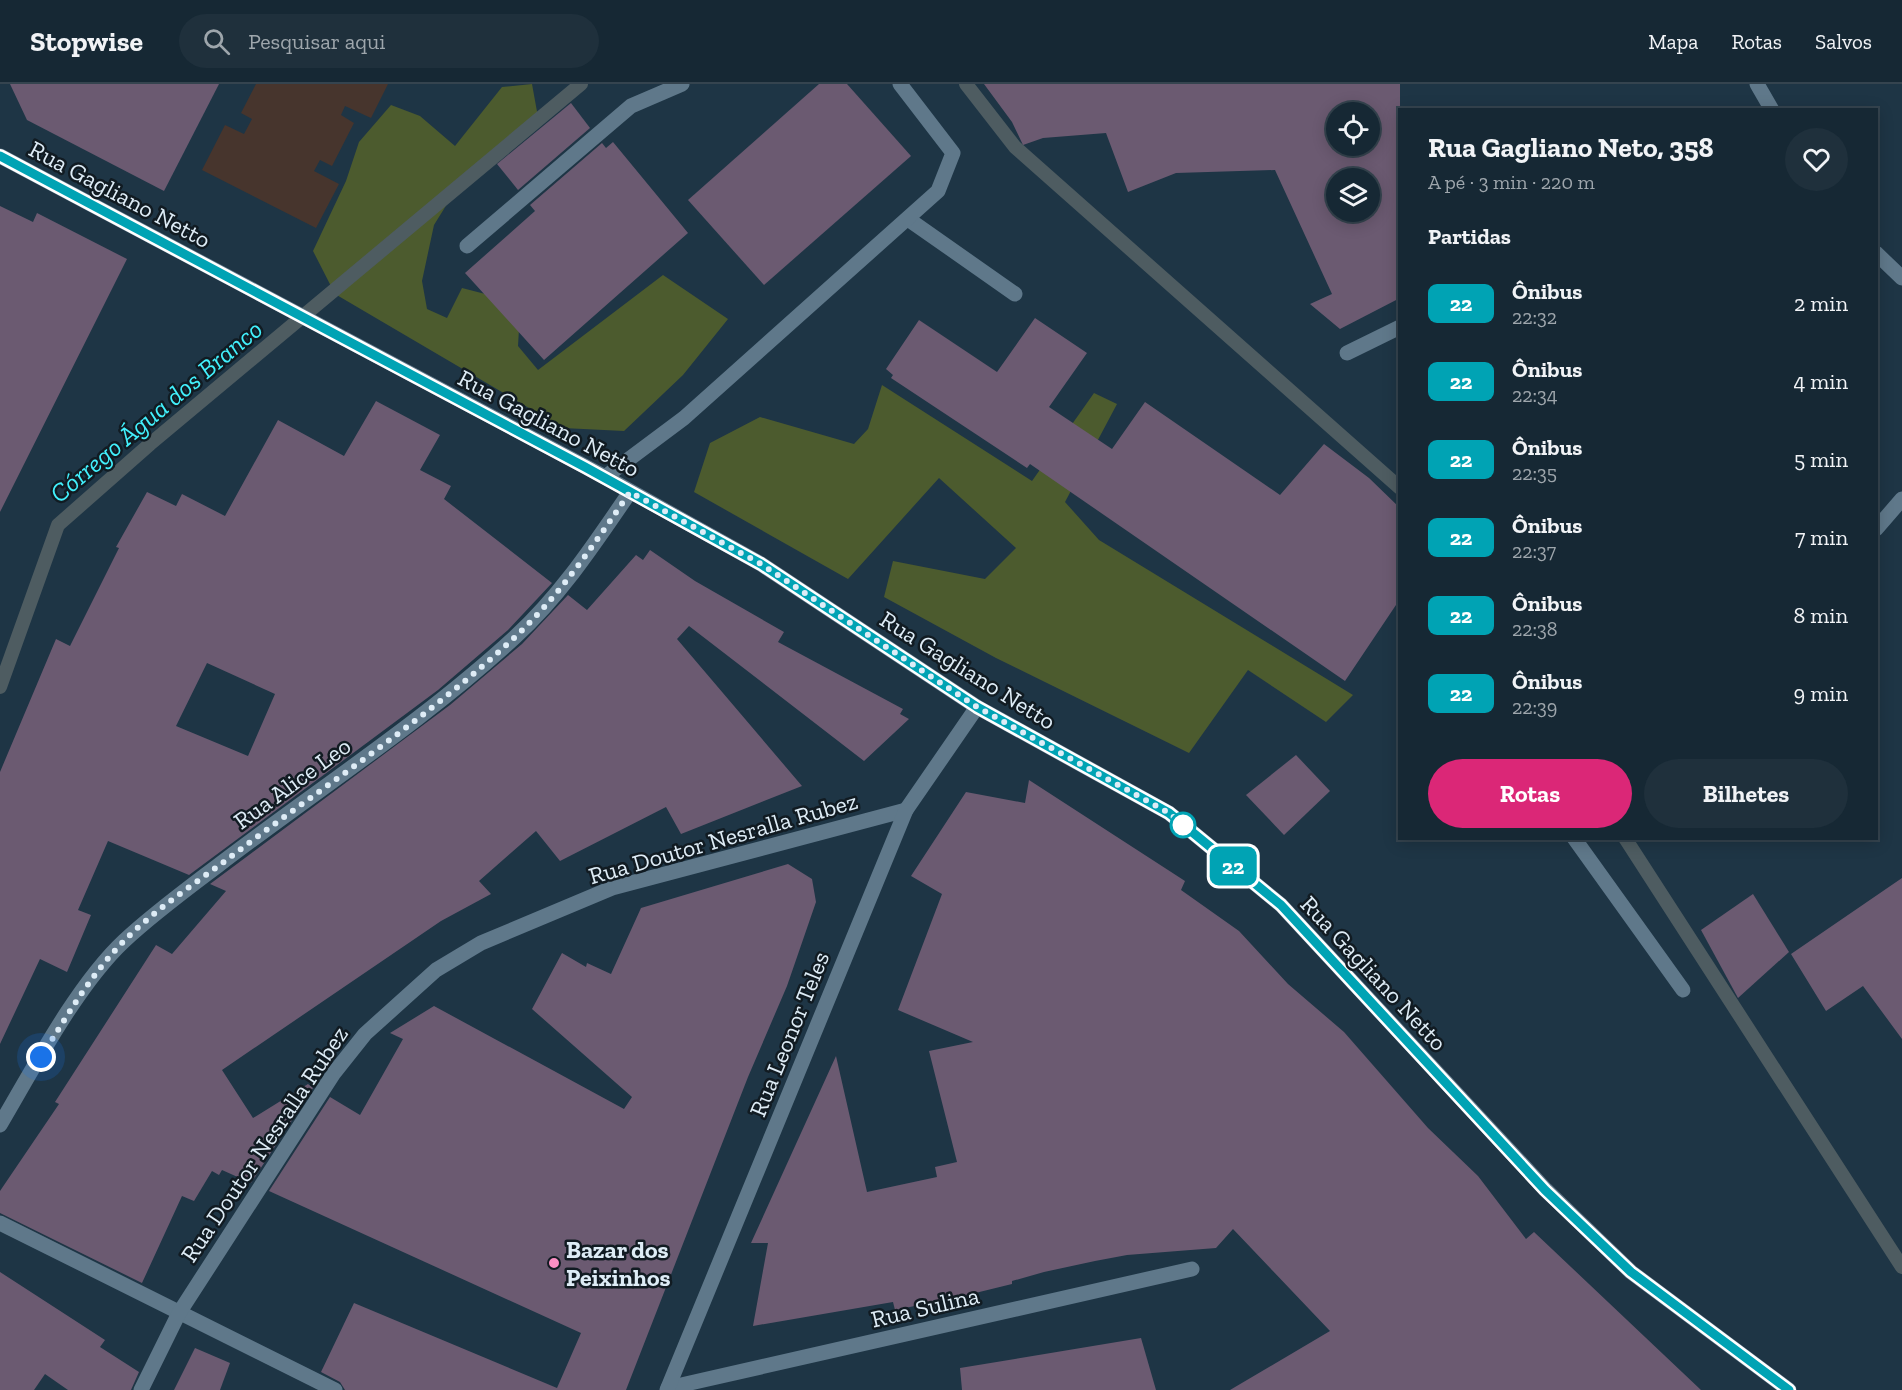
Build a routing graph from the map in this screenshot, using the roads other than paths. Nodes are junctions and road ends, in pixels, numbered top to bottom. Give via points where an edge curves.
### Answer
1 (682, 84) edge
2 (900, 84) edge
3 (1757, 84) edge
4 (1771, 108) edge
5 (0, 156) edge
6 (908, 219) junction
7 (466, 246) dead end
8 (1878, 255) edge
9 (1902, 278) edge
10 (1015, 294) dead end
11 (1398, 328) edge
12 (1347, 353) dead end
13 (605, 477) junction
14 (630, 492) junction
15 (1902, 499) edge
16 (1878, 527) edge
17 (977, 707) junction
18 (906, 810) junction
19 (1575, 840) edge
20 (1683, 990) dead end
21 (0, 1125) edge
22 (0, 1223) edge
23 (1192, 1269) dead end
24 (178, 1313) junction
25 (667, 1389) edge
26 (141, 1390) edge
27 (335, 1390) edge
28 (1789, 1390) edge

1 - 7 street via 631,106
2 - 6 street via 953,153 938,191
3 - 4 street
5 - 13 street, Rua Gagliano Netto
6 - 10 street
6 - 13 street via 684,418
8 - 9 street
11 - 12 street
13 - 14 street, Rua Gagliano Netto
14 - 17 street, Rua Gagliano Netto via 761,564
14 - 21 street, Rua Alice Leo via 587,556 516,636 433,707 255,837 123,942 89,981
15 - 16 street
17 - 18 street, Rua Leonor Teles
17 - 28 street, Rua Gagliano Netto via 1169,813 1281,905 1545,1190 1631,1272
18 - 24 street, Rua Doutor Nesralla Rubez via 612,888 481,943 436,970 365,1034 334,1073
18 - 25 street, Rua Leonor Teles
19 - 20 street
22 - 24 street
23 - 25 street, Rua Sulina
24 - 26 street, Rua Doutor Nesralla Rubez
24 - 27 street

